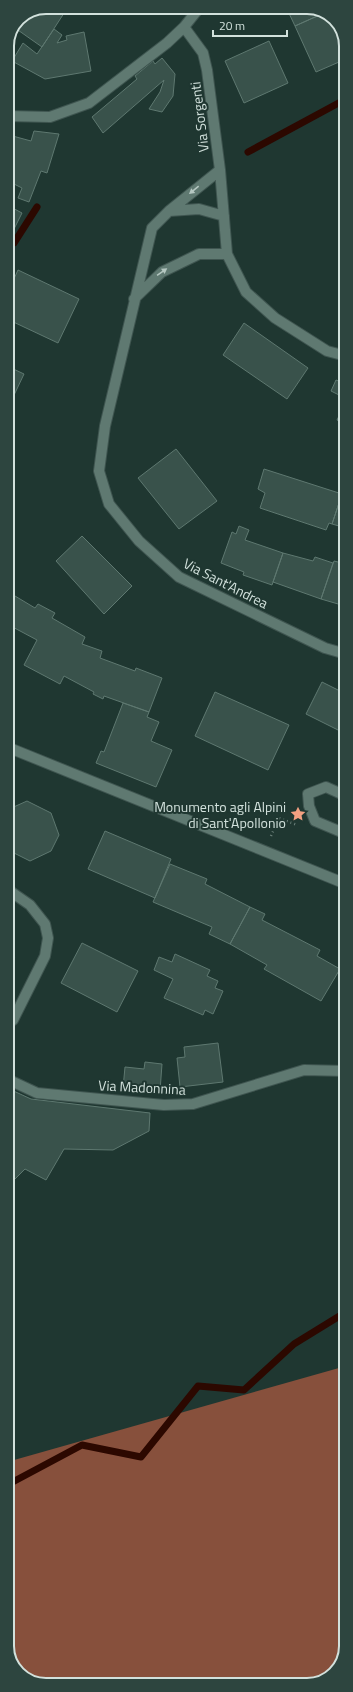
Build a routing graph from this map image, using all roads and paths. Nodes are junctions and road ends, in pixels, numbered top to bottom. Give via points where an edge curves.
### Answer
1 (194, 14) edge
2 (184, 27) junction
3 (14, 116) edge
4 (220, 170) junction
5 (169, 211) junction
6 (224, 216) junction
7 (227, 254) junction
8 (134, 299) junction
9 (339, 354) edge
10 (339, 652) edge
11 (14, 750) edge
12 (339, 793) edge
13 (315, 821) junction
14 (339, 831) edge
15 (264, 851) junction
16 (339, 881) edge
17 (14, 894) edge
18 (14, 1018) edge
19 (339, 1071) edge
20 (14, 1082) edge

1 - 2 street
2 - 3 street via 89,104 50,116
2 - 4 street, Via Sorgenti via 203,53
4 -> 5 street, Via Sant'Andrea
4 - 6 street, Via Sorgenti
5 - 6 street via 199,209
5 - 8 street, Via Sant'Andrea via 152,228
6 - 7 street, Via Sorgenti
8 -> 7 street via 162,272 199,254
7 - 9 street, Via Sorgenti via 246,292 275,318 327,351
8 - 10 street, Via Sant'Andrea via 105,426 99,471 109,504 139,541 179,577 325,648
11 - 15 street
12 - 13 street via 326,787 308,794 309,806
13 - 14 street
13 - 15 path via 310,830 279,818
15 - 16 street
17 - 18 street via 30,905 44,924 48,938 45,956
19 - 20 street, Via Madonnina via 304,1070 193,1104 164,1105 37,1093

